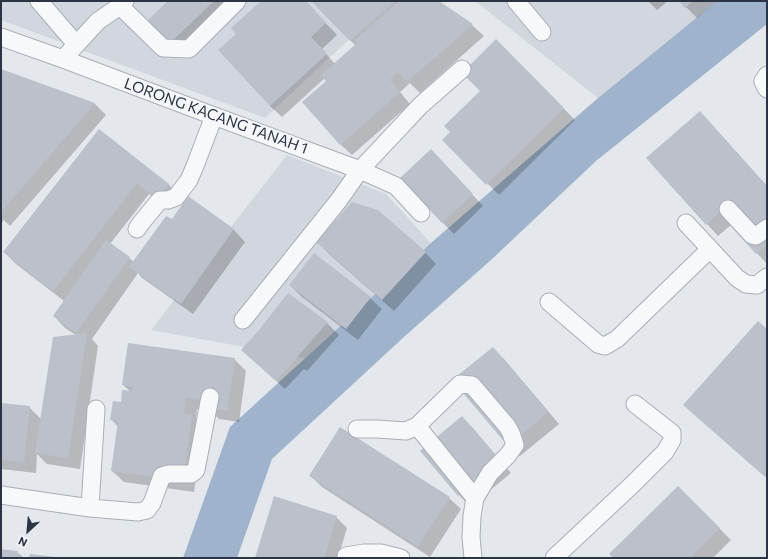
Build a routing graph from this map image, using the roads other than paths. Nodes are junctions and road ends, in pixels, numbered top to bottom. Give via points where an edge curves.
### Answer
1 (39, 1) edge
2 (238, 1) edge
3 (516, 1) edge
4 (122, 4) edge
5 (542, 32) dead end
6 (1, 37) edge
7 (76, 44) junction
8 (63, 59) junction
9 (462, 69) dead end
10 (767, 74) edge
11 (767, 89) edge
12 (214, 116) junction
13 (360, 170) junction
14 (728, 209) dead end
15 (421, 213) dead end
16 (686, 223) dead end
17 (767, 228) edge
18 (137, 229) dead end
19 (710, 249) junction
20 (767, 277) edge
21 (549, 302) dead end
22 (243, 320) dead end
23 (210, 397) dead end
24 (635, 404) dead end
25 (96, 409) dead end
26 (417, 426) junction
27 (357, 429) dead end
28 (1, 494) edge
29 (475, 498) junction
30 (90, 508) junction
31 (346, 556) dead end
32 (401, 558) edge
33 (473, 558) edge
34 (554, 558) edge

1 - 7 street
2 - 4 street via 189,49 163,48
3 - 5 street
4 - 7 street via 98,21
6 - 8 street, LORONG KACANG TANAH 1
7 - 8 street
8 - 12 street, LORONG KACANG TANAH 1
9 - 13 street via 421,105
10 - 11 street via 763,81
12 - 13 street, LORONG KACANG TANAH 1
12 - 18 street via 189,180 176,197 160,200
13 - 15 street, LORONG KACANG TANAH 1 via 396,186
13 - 22 street
14 - 17 street via 752,235 756,236
16 - 19 street
19 - 20 street via 746,284 757,285
19 - 21 street via 617,339 605,346 598,344
23 - 30 street via 196,470 191,474 162,476 147,510 138,512
24 - 34 street via 672,433 672,440 665,452 634,483
25 - 30 street
26 - 27 street via 406,431
26 - 29 street
26 - 29 street via 460,384 472,385 507,426 515,445 508,456 490,473
28 - 30 street
29 - 33 street via 472,516
31 - 32 street via 381,553

